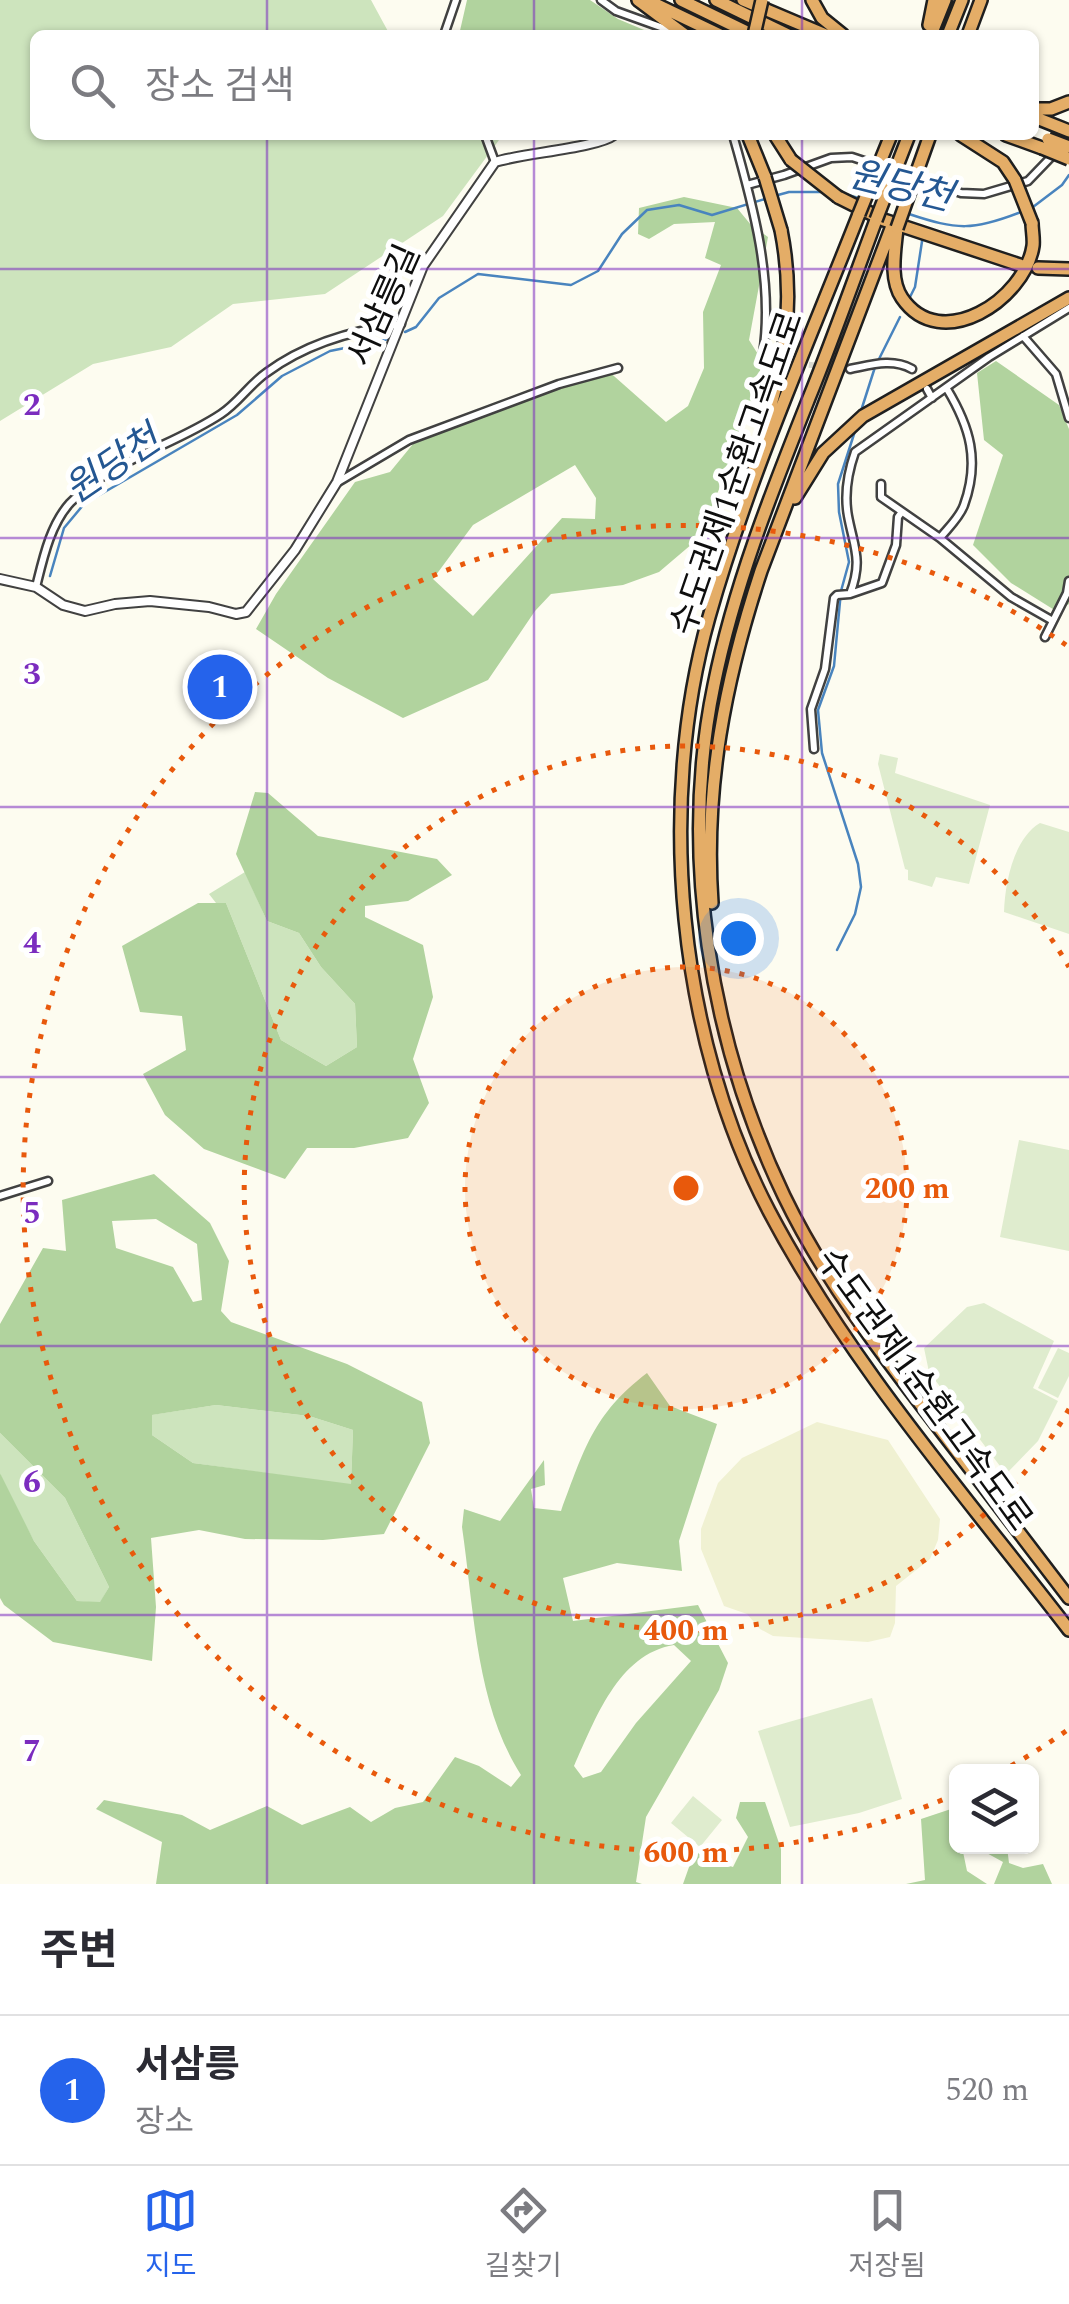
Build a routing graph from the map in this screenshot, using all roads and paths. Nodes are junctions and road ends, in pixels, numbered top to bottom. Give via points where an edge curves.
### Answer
1 (456, 0) edge
2 (601, 0) edge
3 (638, 0) edge
4 (647, 0) edge
5 (681, 0) edge
6 (716, 0) edge
7 (743, 0) edge
8 (762, 0) edge
9 (812, 0) edge
10 (962, 0) edge
11 (982, 0) edge
12 (992, 0) edge
13 (939, 3) edge
14 (973, 20) junction
15 (446, 30) edge
16 (667, 30) edge
17 (678, 30) edge
18 (710, 30) edge
19 (744, 30) edge
20 (755, 30) edge
21 (778, 30) edge
22 (814, 30) edge
23 (837, 30) edge
24 (931, 30) edge
25 (950, 30) edge
26 (970, 30) edge
27 (1069, 102) edge
28 (1039, 109) edge
29 (1039, 119) edge
30 (1065, 130) edge
31 (1039, 139) edge
32 (488, 140) edge
33 (609, 140) edge
34 (733, 140) edge
35 (750, 140) edge
36 (778, 140) edge
37 (889, 140) edge
38 (907, 140) edge
39 (928, 140) edge
40 (970, 140) edge
41 (1028, 140) edge
42 (1045, 144) junction
43 (1069, 147) edge
44 (1069, 159) edge
45 (495, 162) junction
46 (748, 189) junction
47 (894, 227) junction
48 (1020, 265) dead end
49 (1038, 268) dead end
50 (1069, 269) edge
51 (1069, 298) edge
52 (1069, 308) edge
53 (401, 324) junction
54 (1022, 336) junction
55 (769, 361) dead end
56 (618, 368) dead end
57 (850, 369) tunnel mouth
58 (912, 369) dead end
59 (927, 389) dead end
60 (947, 389) junction
61 (932, 398) junction
62 (1069, 418) edge
63 (336, 482) junction
64 (881, 484) dead end
65 (901, 513) junction
66 (940, 538) junction
67 (723, 574) junction
68 (0, 579) edge
69 (1069, 581) edge
70 (36, 587) junction
71 (848, 594) junction
72 (753, 595) junction
73 (1053, 622) junction
74 (1046, 637) dead end
75 (814, 749) dead end
76 (721, 1012) junction
77 (48, 1181) dead end
78 (0, 1196) edge
79 (1069, 1598) edge
80 (1069, 1630) edge

1 - 15 street
2 - 16 street
3 - 17 highway
4 - 18 highway
5 - 19 highway
6 - 21 highway
7 - 22 highway
8 - 20 highway, bridge
9 - 23 highway
10 - 25 highway
11 - 14 highway
12 - 14 highway
13 - 24 highway
14 - 26 highway
27 - 28 highway
29 - 30 highway
30 - 46 street via 1028,182 984,194 960,193 852,157 831,158
31 - 42 highway
32 - 45 street
33 - 45 street
34 - 46 street
35 - 67 highway, bridge via 782,230 788,290 784,360
36 - 48 highway, bridge via 791,160 838,197 914,231
37 - 67 highway, 수도권제1순환고속도로, bridge
38 - 76 highway, 수도권제1순환고속도로, bridge via 776,477 713,688 700,839
39 - 47 highway, bridge
40 - 47 highway, bridge via 1003,162 1032,223 1033,246 1015,286 998,304 958,320 920,313 903,299
41 - 42 highway
42 - 43 highway, bridge
42 - 44 highway, bridge
45 - 53 street, 서삼릉길 via 422,266
46 - 55 street via 766,294 762,354
47 - 72 highway
49 - 50 highway
51 - 72 highway via 882,404 831,444 792,504
52 - 54 street
53 - 63 street, 서삼릉길
53 - 70 street via 308,347 263,375 220,415 81,493 57,523
54 - 60 street
54 - 62 street via 1056,374
56 - 63 street, 서삼릉길 via 410,440
57 - 58 street via 901,362
59 - 61 street
60 - 61 street
60 - 66 street via 970,433 972,454 964,508
61 - 71 street via 855,452 847,494 858,560
63 - 70 street, 서삼릉길 via 246,612 150,601 85,611
64 - 65 street via 881,497
65 - 66 street
65 - 71 street via 882,583
66 - 73 street
67 - 80 highway, 수도권제1순환고속도로 via 691,704 681,839 700,1016 718,1081 749,1166 789,1246 886,1394
68 - 70 street, 서삼릉길
69 - 73 street
71 - 75 street via 837,594 830,612 824,669 811,709
72 - 76 highway via 722,720 711,798
73 - 74 street
76 - 79 highway, 수도권제1순환고속도로 via 751,1117 785,1198 828,1273
77 - 78 street

